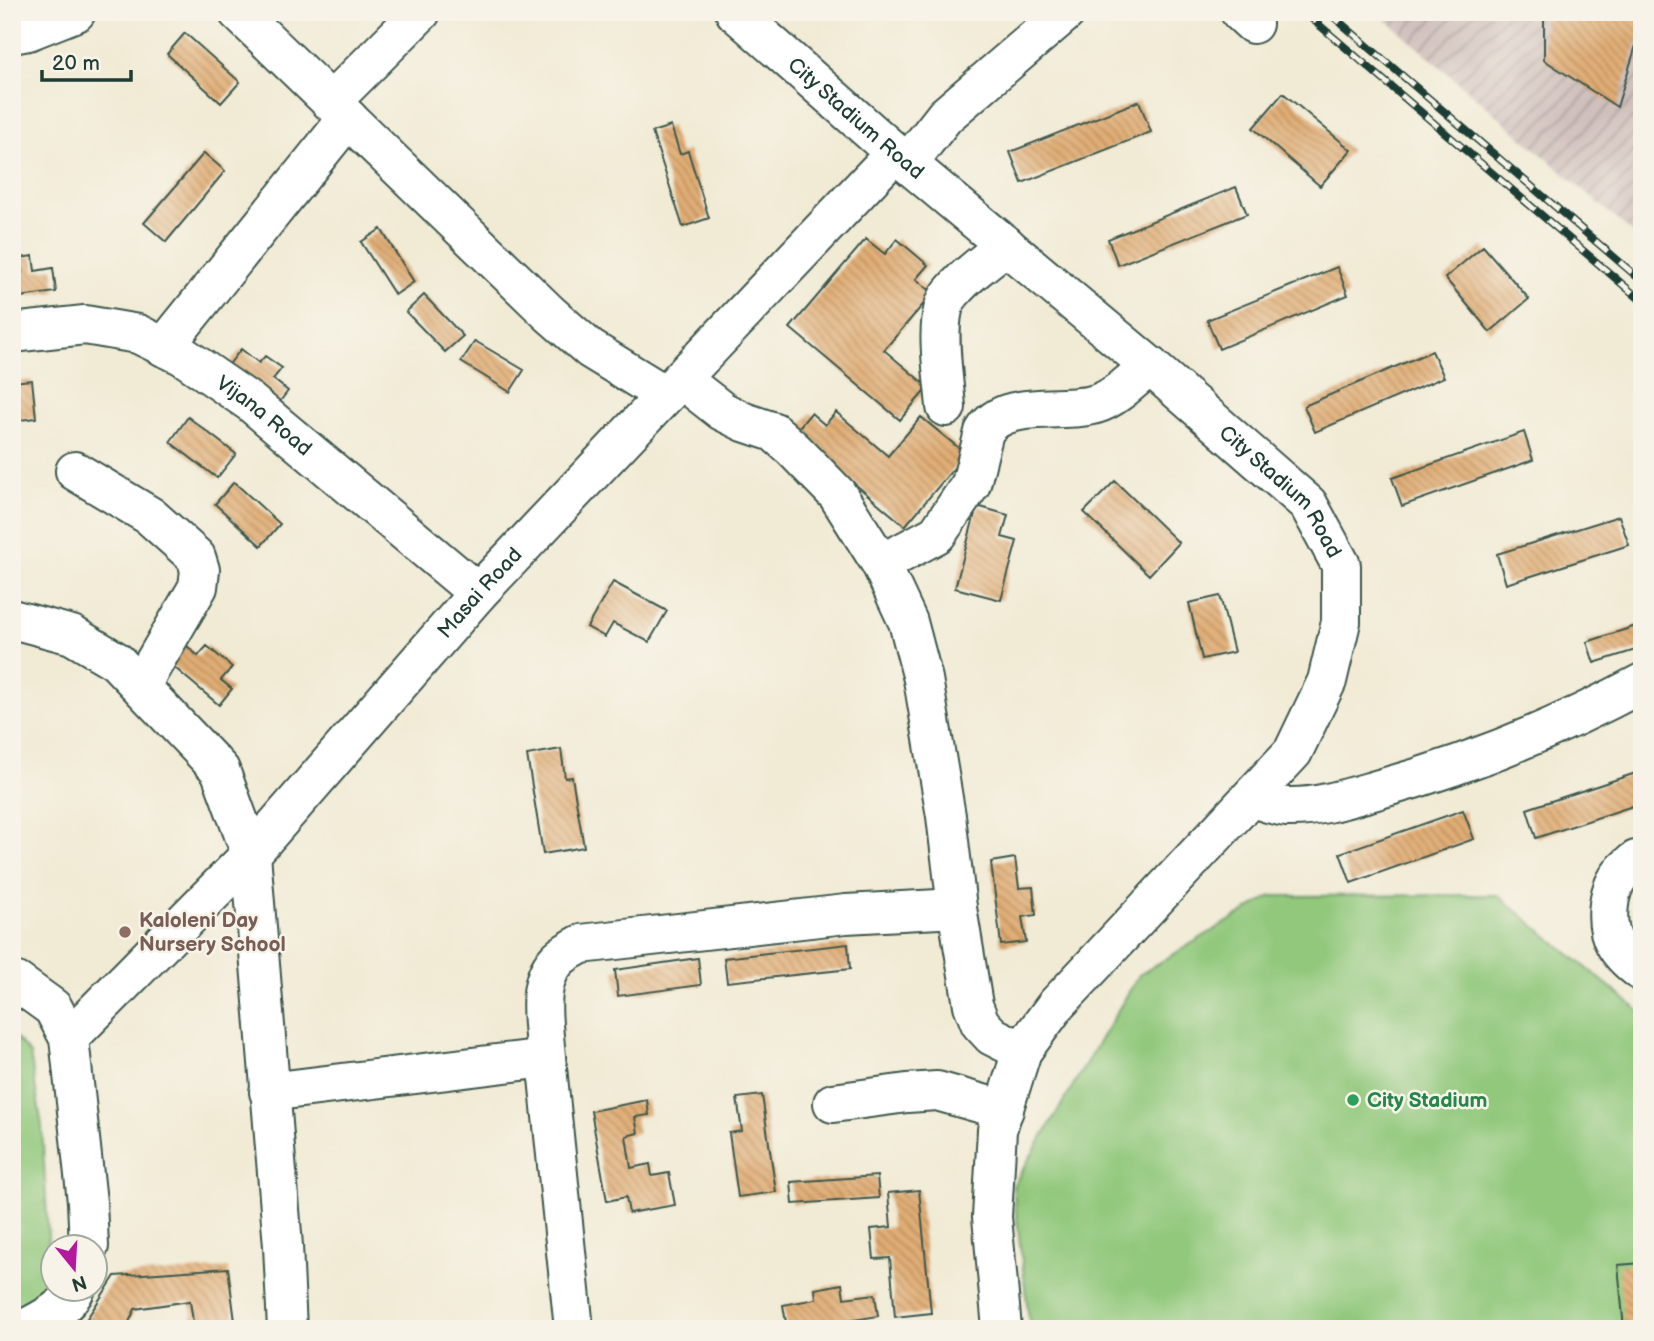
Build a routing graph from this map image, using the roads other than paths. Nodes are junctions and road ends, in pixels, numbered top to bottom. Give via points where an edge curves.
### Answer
1 (76, 12) edge
2 (238, 12) edge
3 (421, 12) edge
4 (735, 12) edge
5 (1066, 12) edge
6 (12, 34) edge
7 (339, 110) junction
8 (902, 158) junction
9 (1006, 246) junction
10 (12, 333) edge
11 (164, 347) junction
12 (1150, 366) junction
13 (673, 387) junction
14 (946, 407) dead end
15 (75, 471) dead end
16 (881, 564) junction
17 (478, 593) junction
18 (12, 619) edge
19 (1642, 683) edge
20 (141, 685) junction
21 (1251, 798) junction
22 (251, 854) junction
23 (1636, 860) dead end
24 (957, 908) junction
25 (1642, 972) edge
26 (12, 981) edge
27 (69, 1038) junction
28 (1022, 1051) junction
29 (546, 1058) junction
30 (269, 1092) junction
31 (833, 1102) dead end
32 (1004, 1110) junction
33 (88, 1232) edge
34 (66, 1302) edge
35 (37, 1326) edge
36 (287, 1329) edge
37 (574, 1329) edge
38 (1002, 1329) edge

1 - 6 street
2 - 7 street
3 - 7 street
4 - 8 street, City Stadium Road
5 - 8 street, Masai Road
7 - 11 street
7 - 13 street via 590,349
8 - 9 street, City Stadium Road
8 - 13 street, Masai Road
9 - 12 street, City Stadium Road
9 - 14 street via 960,284 944,305
10 - 11 street, Vijana Road via 85,324 138,334
11 - 17 street, Vijana Road via 250,401
12 - 16 street via 1097,404 1024,411 988,424 971,484 943,525 930,539
12 - 21 street, City Stadium Road via 1308,504 1341,565 1341,622 1328,681 1293,752
13 - 16 street via 774,432 837,494
13 - 17 street, Masai Road
15 - 20 street via 150,516 197,557 198,587
16 - 24 street via 908,622 923,679
17 - 22 street, Masai Road
18 - 20 street via 72,635 116,661
19 - 21 street via 1493,751 1399,784 1333,802 1287,807
20 - 22 street via 220,770
21 - 28 street, City Stadium Road via 1056,1005
22 - 27 street, Masai Road
22 - 30 street
23 - 25 street via 1619,876 1608,914 1614,943
24 - 28 street via 980,1023 992,1036
24 - 29 street via 846,914 581,944 558,958 544,979
26 - 27 street via 53,1008
27 - 33 street
28 - 32 street, City Stadium Road
29 - 30 street
29 - 37 street
30 - 36 street
31 - 32 street via 937,1091
32 - 38 street, City Stadium Road via 997,1130 992,1217
34 - 35 street

